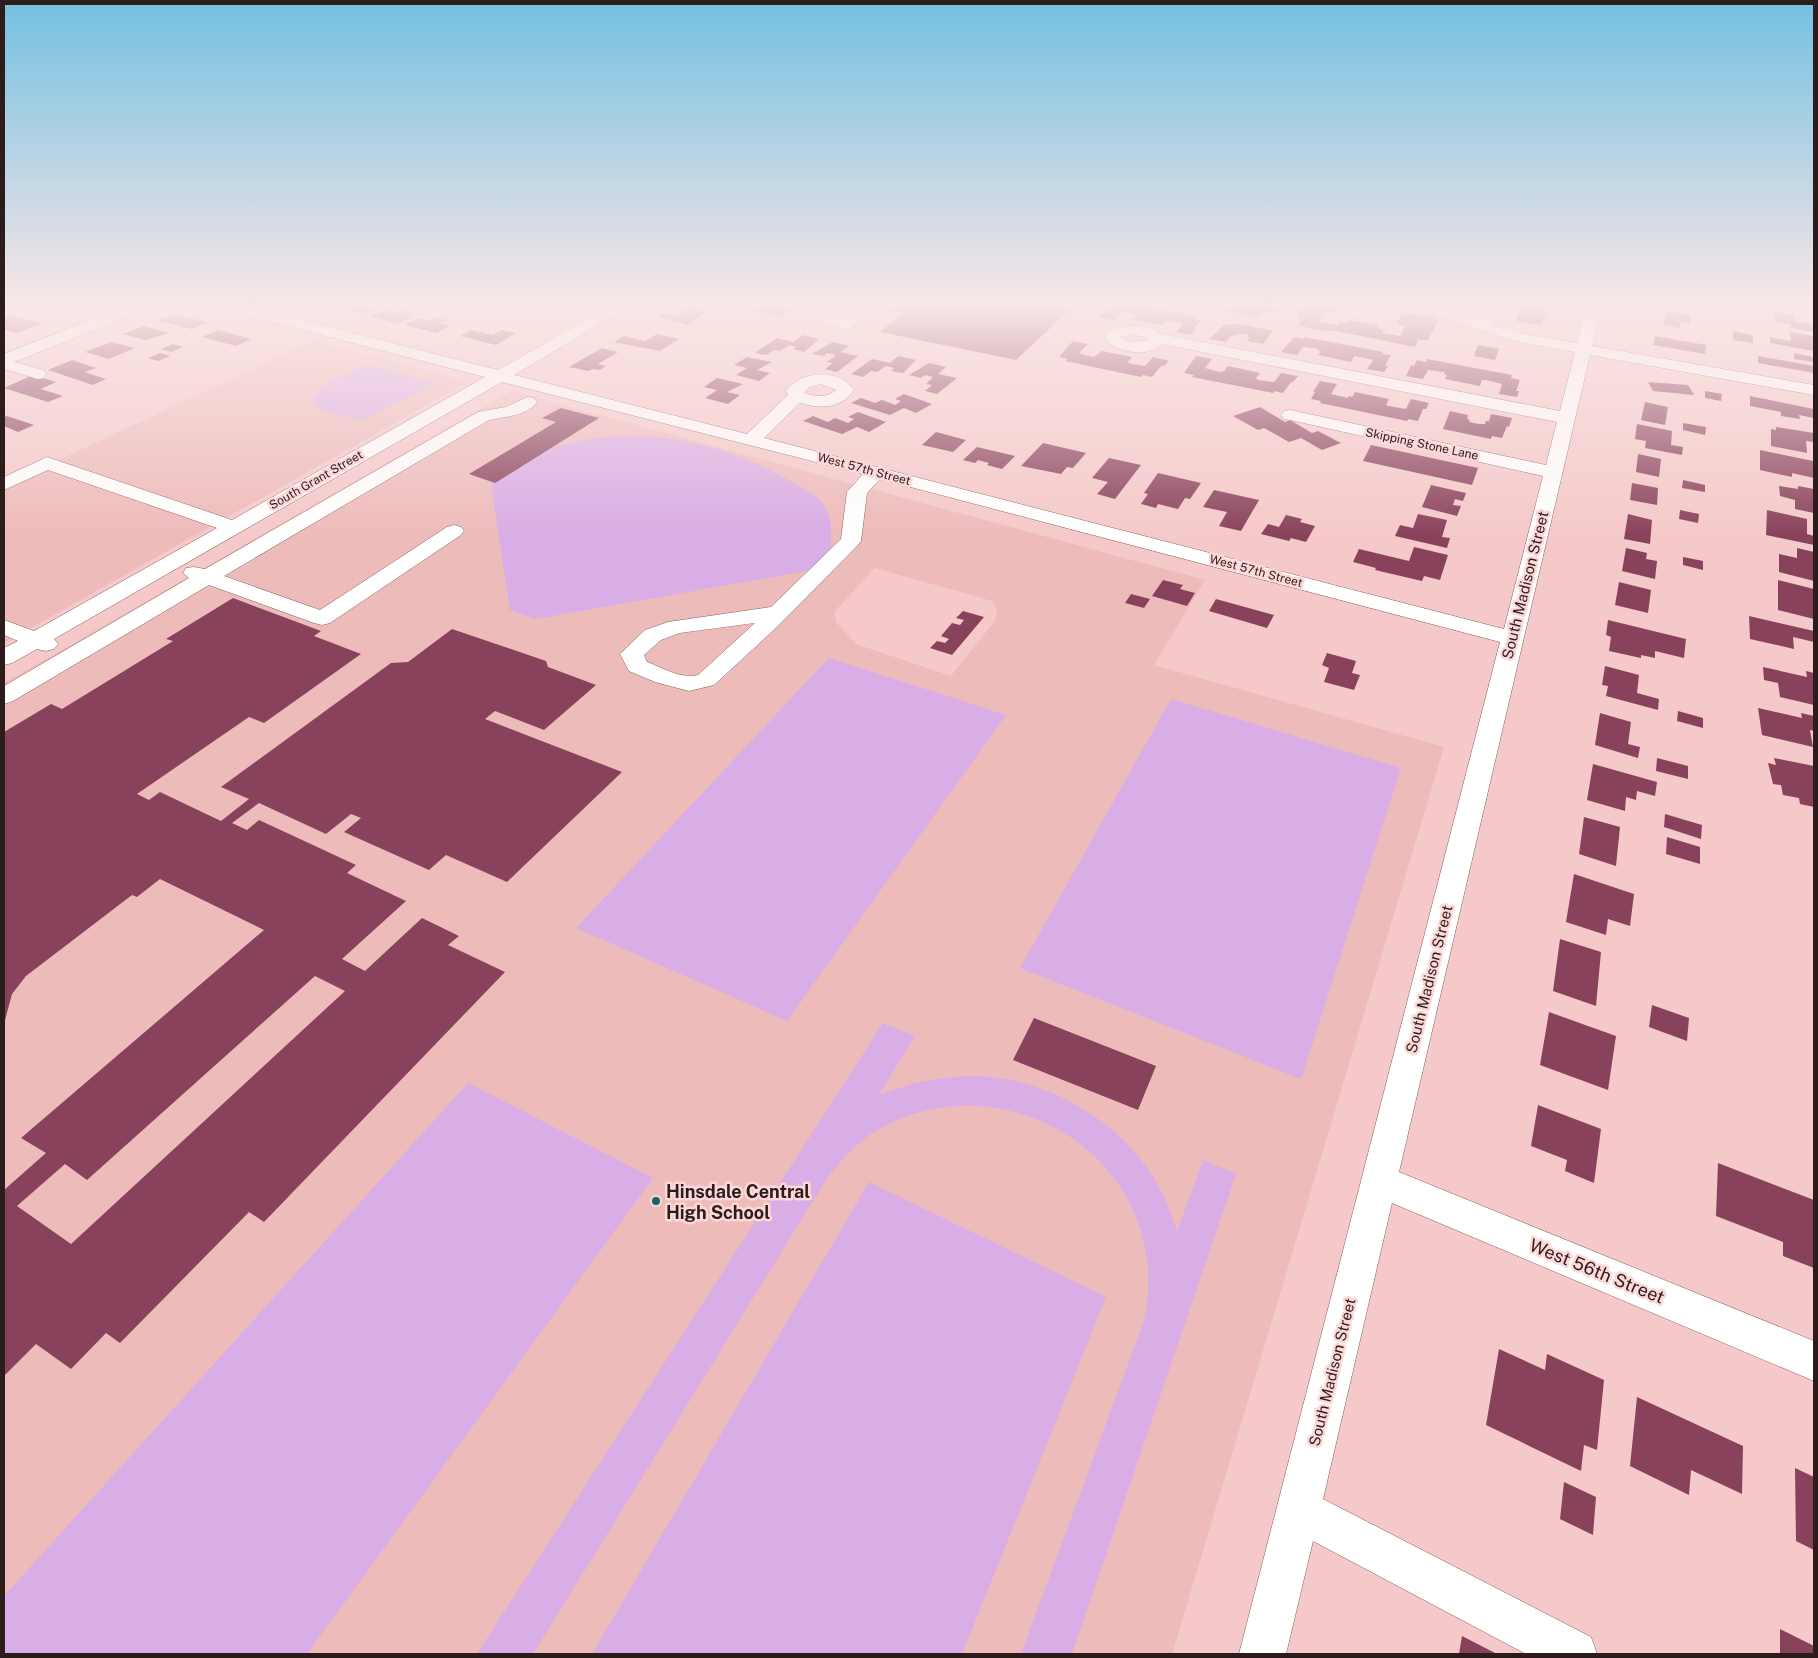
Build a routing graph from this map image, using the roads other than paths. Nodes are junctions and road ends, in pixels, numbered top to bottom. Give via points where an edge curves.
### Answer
1 (491, 380) edge
2 (510, 380) edge
3 (1373, 380) edge
4 (1576, 380) edge
5 (1760, 380) edge
6 (1814, 390) edge
7 (532, 393) junction
8 (797, 396) dead end
9 (1290, 415) dead end
10 (1566, 418) junction
11 (751, 440) junction
12 (876, 472) junction
13 (1553, 472) junction
14 (4, 484) edge
15 (234, 527) junction
16 (454, 531) dead end
17 (169, 564) junction
18 (207, 577) junction
19 (778, 613) junction
20 (4, 627) edge
21 (1512, 638) junction
22 (35, 640) junction
23 (72, 655) junction
24 (4, 658) edge
25 (4, 696) edge
26 (1379, 1181) junction
27 (1814, 1361) edge
28 (1299, 1510) junction
29 (1263, 1654) edge
30 (1574, 1654) edge

1 - 15 street, South Grant Street
2 - 7 street, West 57th Street
3 - 10 street
4 - 10 street, South Madison Street
5 - 6 street
7 - 11 street, West 57th Street via 563,392
7 - 18 street via 511,411 484,416
8 - 11 street
9 - 13 street, Skipping Stone Lane
10 - 13 street, South Madison Street
11 - 12 street, West 57th Street
12 - 19 street via 857,492 851,541
12 - 21 street, West 57th Street
13 - 21 street, South Madison Street
14 - 15 street via 47,463
15 - 17 street, South Grant Street
16 - 18 street via 322,618
17 - 18 street
17 - 22 street, South Grant Street
18 - 23 street
19 - 19 street via 706,680 689,684 663,678 637,666 632,654 653,635 676,627
20 - 22 street
21 - 26 street, South Madison Street
22 - 23 street
22 - 24 street, South Grant Street
23 - 25 street
26 - 27 street, West 56th Street
26 - 28 street, South Madison Street
28 - 29 street, South Madison Street
28 - 30 street

